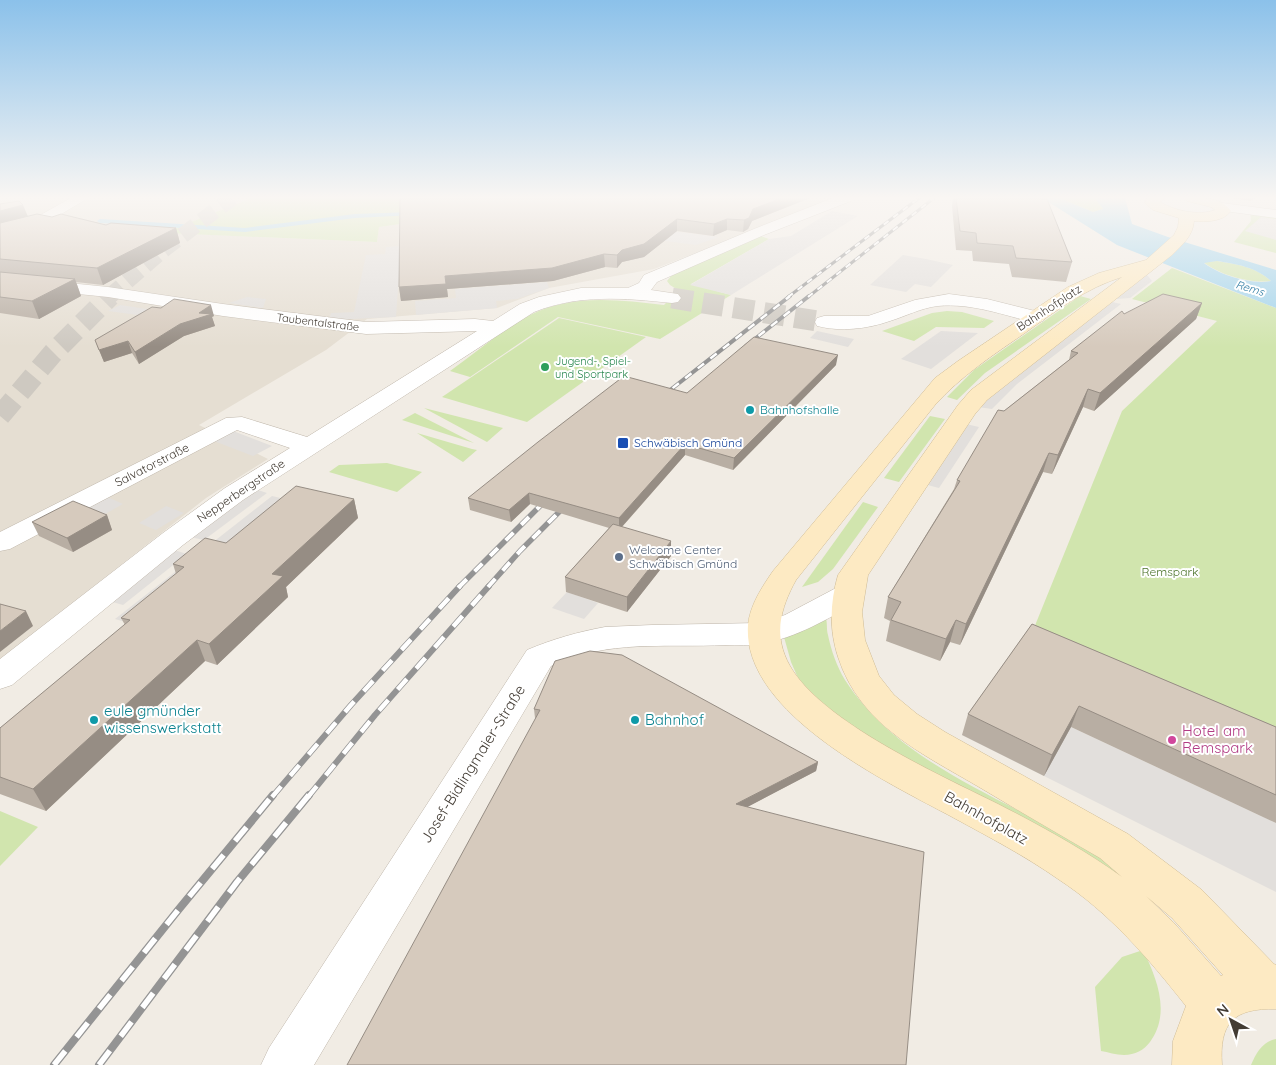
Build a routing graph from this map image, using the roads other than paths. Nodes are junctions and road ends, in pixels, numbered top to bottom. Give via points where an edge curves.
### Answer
1 (723, 248) edge
2 (1170, 248) edge
3 (1148, 264) junction
4 (0, 281) edge
5 (631, 294) junction
6 (672, 298) tunnel mouth
7 (1036, 317) junction
8 (824, 322) tunnel mouth
9 (497, 327) junction
10 (309, 446) junction
11 (0, 543) edge
12 (847, 595) junction
13 (764, 634) junction
14 (0, 677) edge
15 (1269, 986) edge
16 (1215, 1004) junction
17 (286, 1065) edge
18 (1197, 1065) edge

1 - 5 street via 650,279 645,287
2 - 3 main road
3 - 7 main road, Bahnhofplatz via 1084,285
3 - 12 main road, Bahnhofplatz via 975,400 853,575
4 - 9 street, Taubentalstraße via 108,292 366,328
5 - 6 street
5 - 9 street via 585,294 553,299 526,308
7 - 8 street via 985,304 939,300 873,320
7 - 13 main road, Bahnhofplatz via 965,365 927,400 783,577 768,603
9 - 10 street, Nepperbergstraße
10 - 11 street, Salvatorstraße via 234,423
10 - 14 street, Nepperbergstraße via 234,494 173,539
12 - 13 street
12 - 15 main road, Bahnhofplatz via 845,618 858,671 887,710 932,742 1114,846 1188,904
13 - 16 main road, Bahnhofplatz via 781,679 812,712 878,759 1020,836 1122,900
13 - 17 street, Josef-Bidlingmaier-Straße via 640,636 599,640 555,649 539,658
15 - 16 main road via 1236,991
16 - 18 main road via 1203,1021 1196,1042

